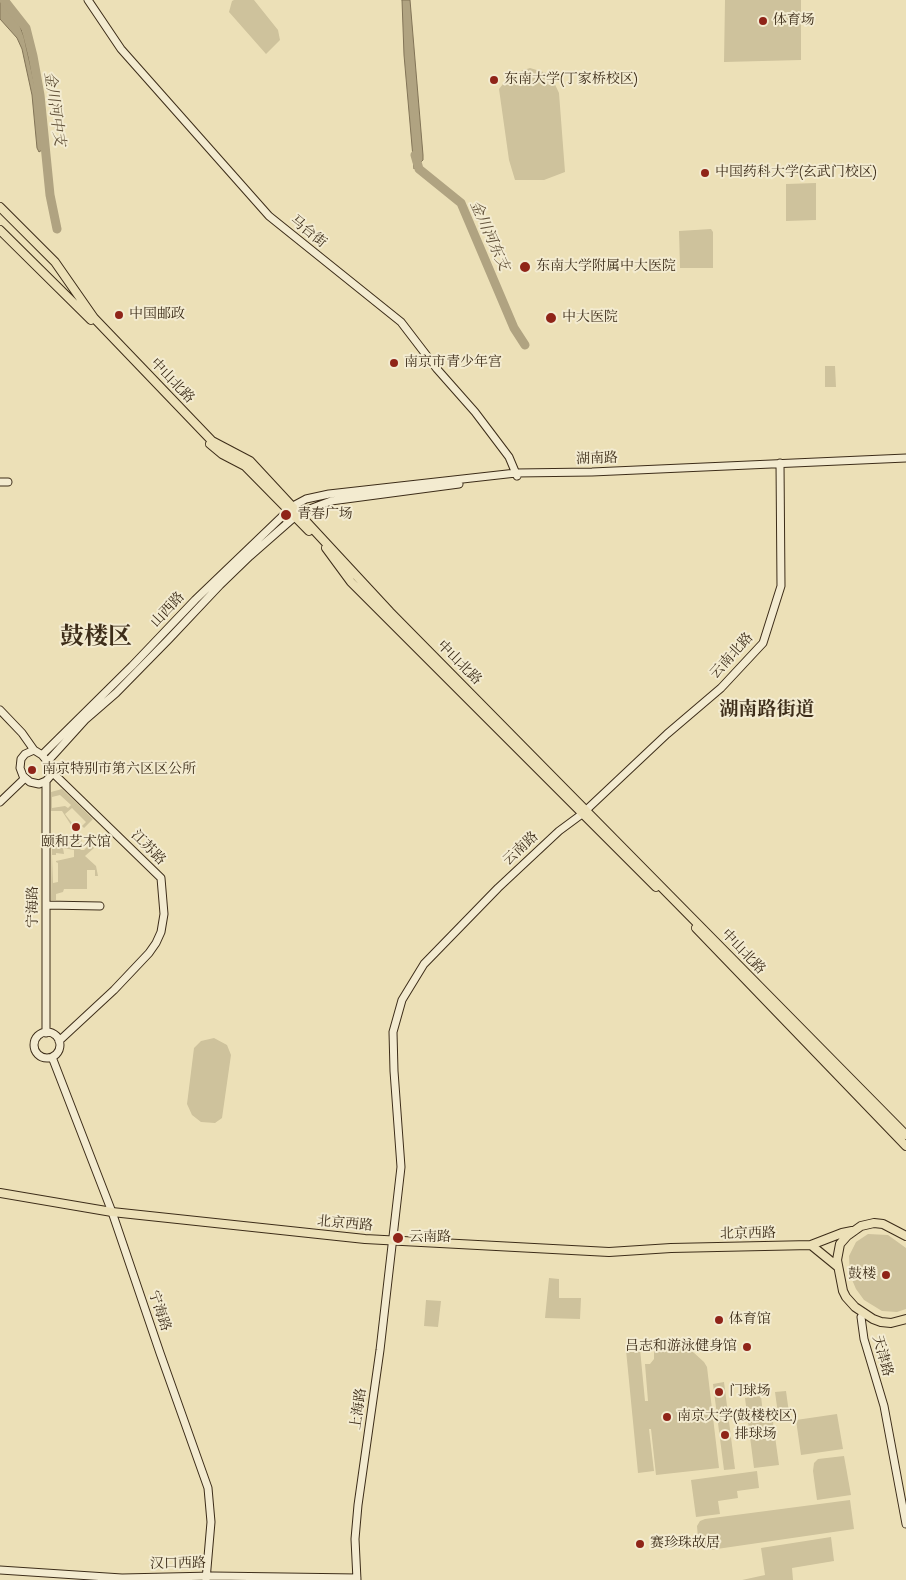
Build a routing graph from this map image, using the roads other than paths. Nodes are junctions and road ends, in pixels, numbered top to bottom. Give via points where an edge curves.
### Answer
1 (88, 0) edge
2 (0, 207) edge
3 (0, 230) edge
4 (906, 458) edge
5 (906, 463) edge
6 (780, 466) junction
7 (516, 475) junction
8 (294, 511) junction
9 (0, 710) edge
10 (34, 750) junction
11 (45, 758) junction
12 (53, 773) junction
13 (24, 779) junction
14 (46, 781) junction
15 (0, 802) edge
16 (584, 812) junction
17 (46, 905) junction
18 (100, 906) dead end
19 (46, 1033) junction
20 (59, 1041) junction
21 (52, 1057) junction
22 (906, 1135) edge
23 (906, 1146) edge
24 (0, 1193) edge
25 (112, 1212) junction
26 (852, 1231) junction
27 (906, 1236) edge
28 (393, 1241) junction
29 (811, 1245) junction
30 (838, 1267) junction
31 (864, 1314) junction
32 (906, 1319) edge
33 (906, 1524) edge
34 (0, 1570) edge
35 (206, 1578) edge
36 (357, 1579) edge

1 - 7 street, 马台街 via 120,49 269,216 401,322 509,457
2 - 8 main road, 中山北路 via 55,262 94,318 212,441 250,461
3 - 8 main road, 中山北路 via 210,443 222,454 245,466
4 - 6 street, 湖南路
5 - 6 street, 湖南路
6 - 7 street, 湖南路 via 593,476
6 - 16 street, 云南北路 via 781,586 763,643 721,688
7 - 8 street, 湖南路 via 331,501
8 - 11 street, 山西路 via 195,600
8 - 16 main road, 中山北路
9 - 10 street
10 - 11 street
10 - 13 street via 20,762
11 - 12 street, 江苏路
12 - 14 street
12 - 20 street, 江苏路 via 160,878 164,914 161,932 149,953
13 - 14 street via 36,784
13 - 15 street
14 - 17 street, 宁海路
16 - 22 main road, 中山北路
16 - 23 main road, 中山北路
16 - 28 street, 云南路 via 559,831 470,915 424,964 402,1000 393,1032 401,1167
17 - 18 street
17 - 19 street, 宁海路
19 - 20 street
19 - 21 street via 38,1036 34,1048 41,1056
20 - 21 street via 59,1049
21 - 25 street, 宁海路
24 - 25 main road, 北京西路
25 - 28 main road, 北京西路
25 - 35 street, 宁海路 via 208,1488 211,1522
26 - 27 main road, 北京西路 via 866,1224 878,1223
26 - 29 main road, 北京西路
26 - 30 main road via 838,1248
28 - 29 main road, 北京西路 via 609,1252
28 - 36 street, 上海路 via 358,1505
29 - 30 main road
30 - 31 main road via 846,1297
31 - 32 main road via 881,1322
31 - 33 street, 天津路 via 861,1317 864,1339 884,1406
34 - 35 street, 汉口西路 via 122,1578
35 - 36 street, 汉口西路

